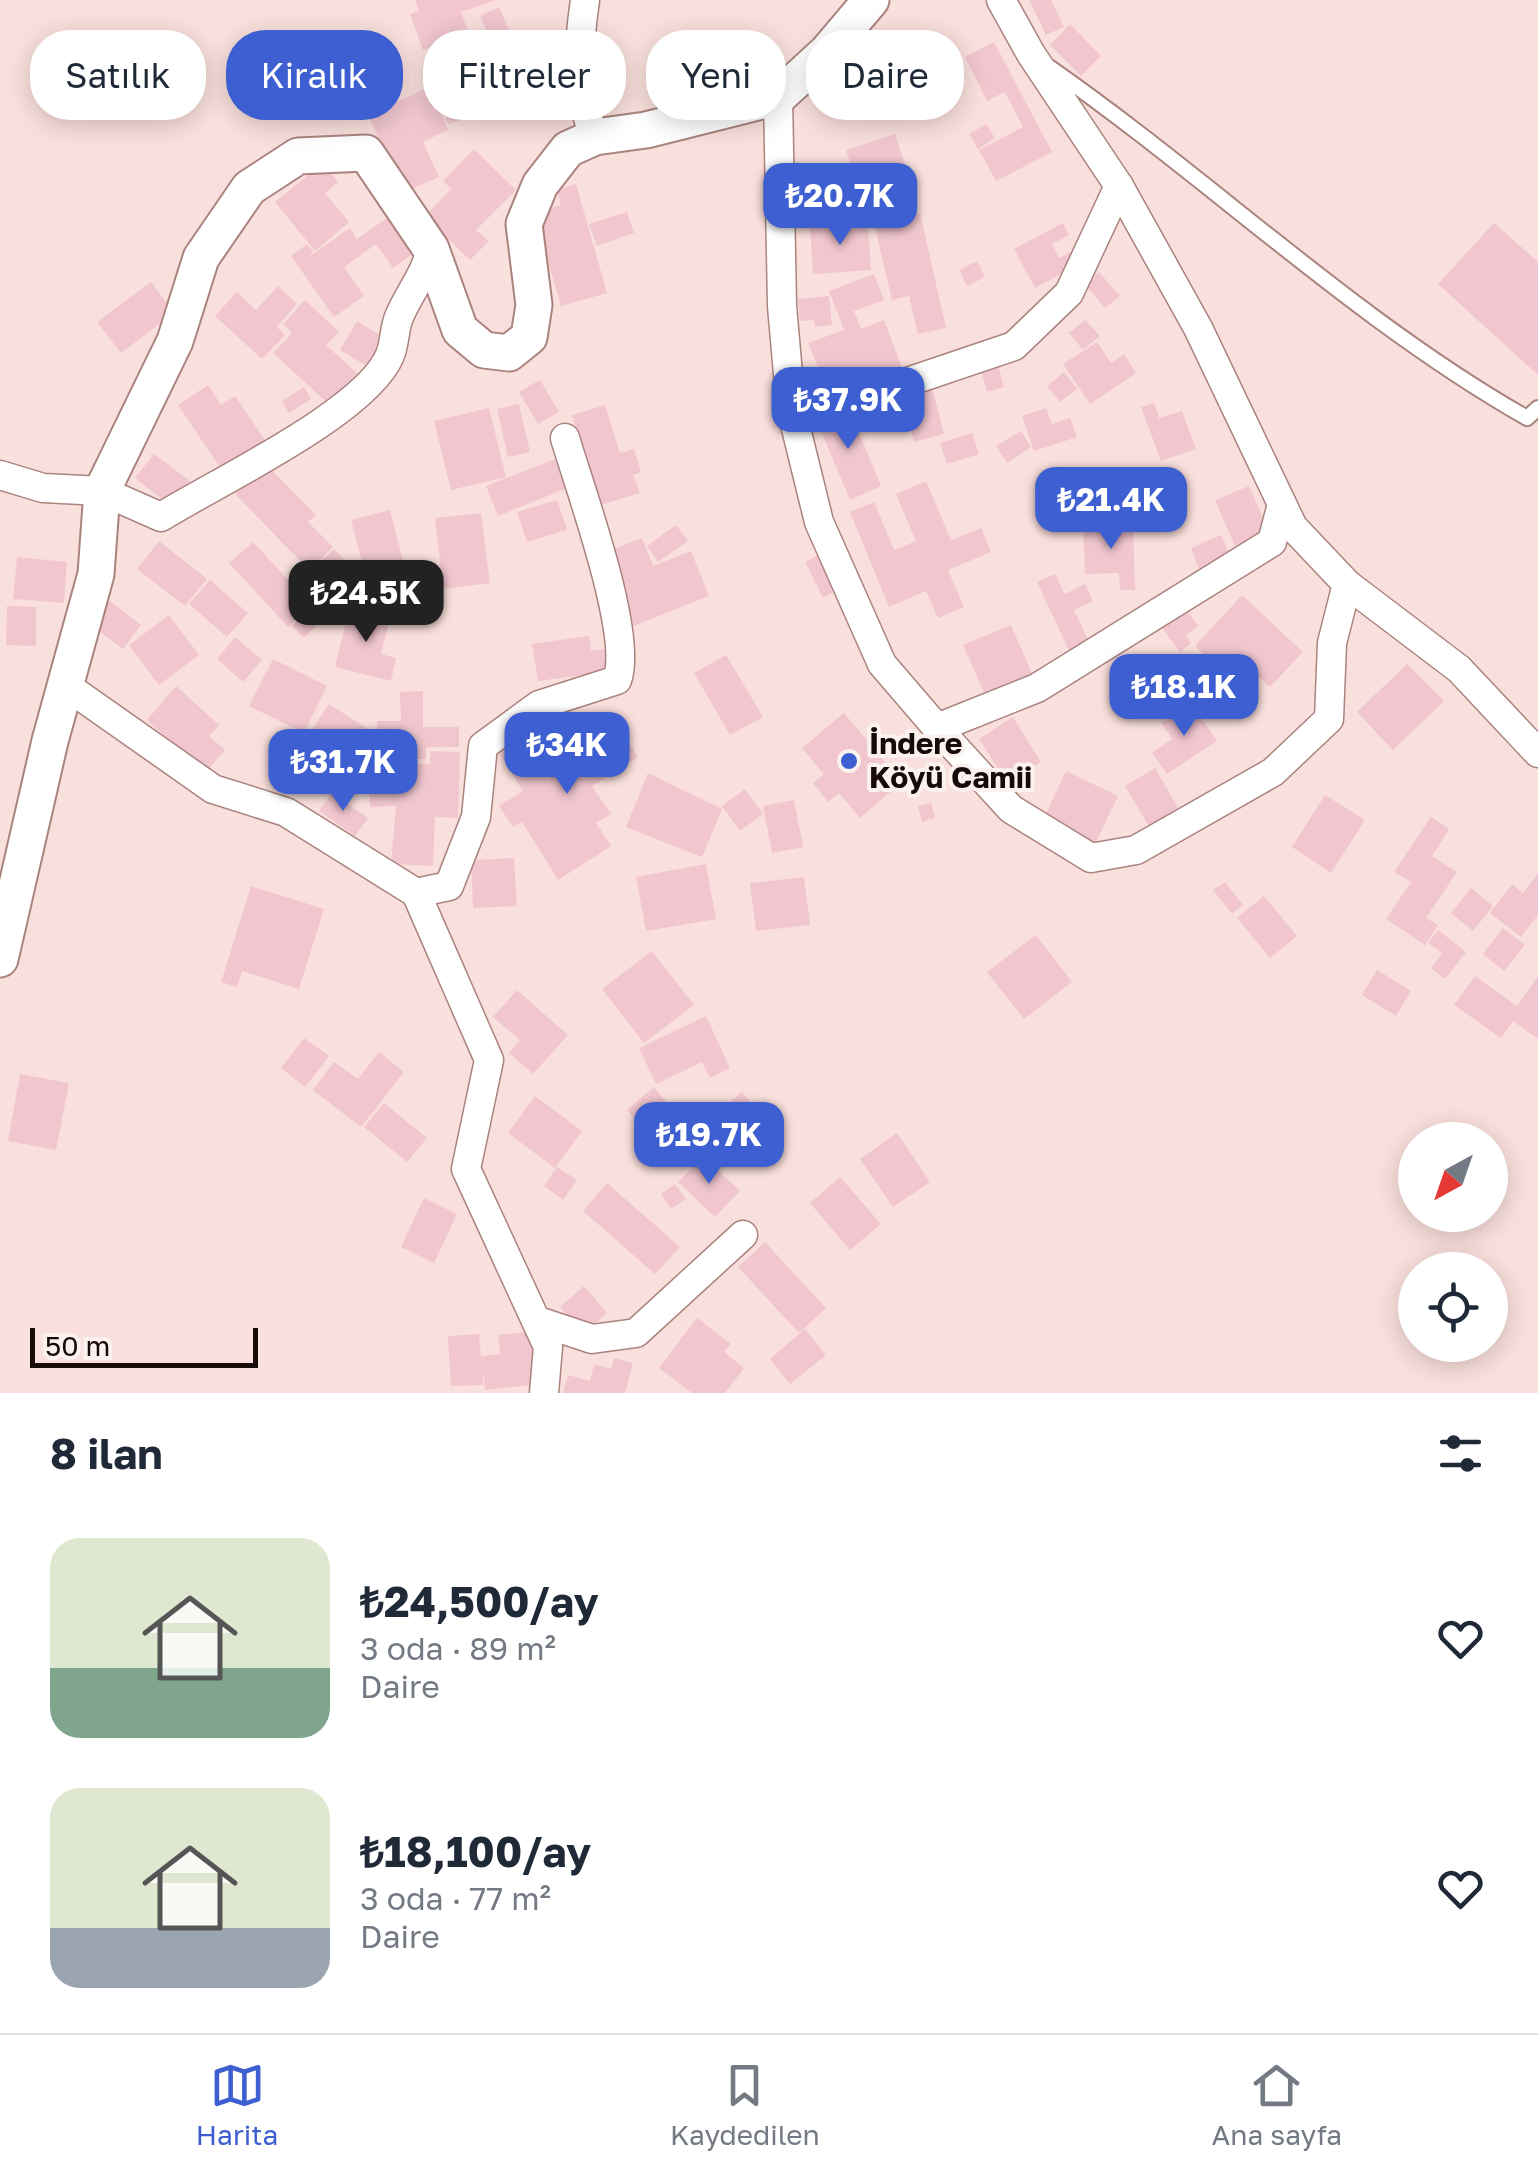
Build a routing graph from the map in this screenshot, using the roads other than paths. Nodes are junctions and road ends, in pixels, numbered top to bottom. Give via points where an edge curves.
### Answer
1 (585, 0) edge
2 (871, 0) edge
3 (1001, 0) edge
4 (1030, 54) junction
5 (786, 90) edge
6 (688, 120) edge
7 (778, 120) edge
8 (595, 136) junction
9 (1119, 186) junction
10 (432, 249) junction
11 (791, 408) junction
12 (1538, 408) edge
13 (565, 438) dead end
14 (0, 475) edge
15 (102, 491) junction
16 (1282, 504) junction
17 (1347, 584) junction
18 (66, 686) junction
19 (937, 728) junction
20 (1538, 754) edge
21 (416, 893) junction
22 (0, 959) edge
23 (743, 1235) dead end
24 (538, 1321) junction
25 (544, 1393) edge

1 - 8 street via 577,57 584,112
2 - 5 street
3 - 4 street
4 - 9 street
4 - 12 lane via 1142,132 1456,378 1527,418
6 - 8 street
7 - 11 street
8 - 10 street via 568,149 540,185 524,224 534,305 529,337 509,353 484,350 460,330
9 - 11 street via 1069,293 1014,346 872,394
9 - 16 street via 1198,328
10 - 15 street via 398,320 390,357 324,421 161,517
10 - 15 street via 366,153 298,156 249,188 201,258 175,342
11 - 19 street via 819,522 869,636 882,664
13 - 21 street via 624,664 617,680 539,705 483,746 476,817 449,886
14 - 15 street via 43,488
15 - 18 street via 96,574
16 - 17 street via 1294,527
16 - 19 street via 1272,542 1037,688
17 - 19 street via 1332,644 1329,719 1273,772 1136,850 1091,858 1010,810
17 - 20 street via 1459,669
18 - 21 street via 213,789 286,812
18 - 22 street
21 - 24 street via 488,1060 466,1169
23 - 24 street via 636,1332 592,1339
24 - 25 street via 548,1347

